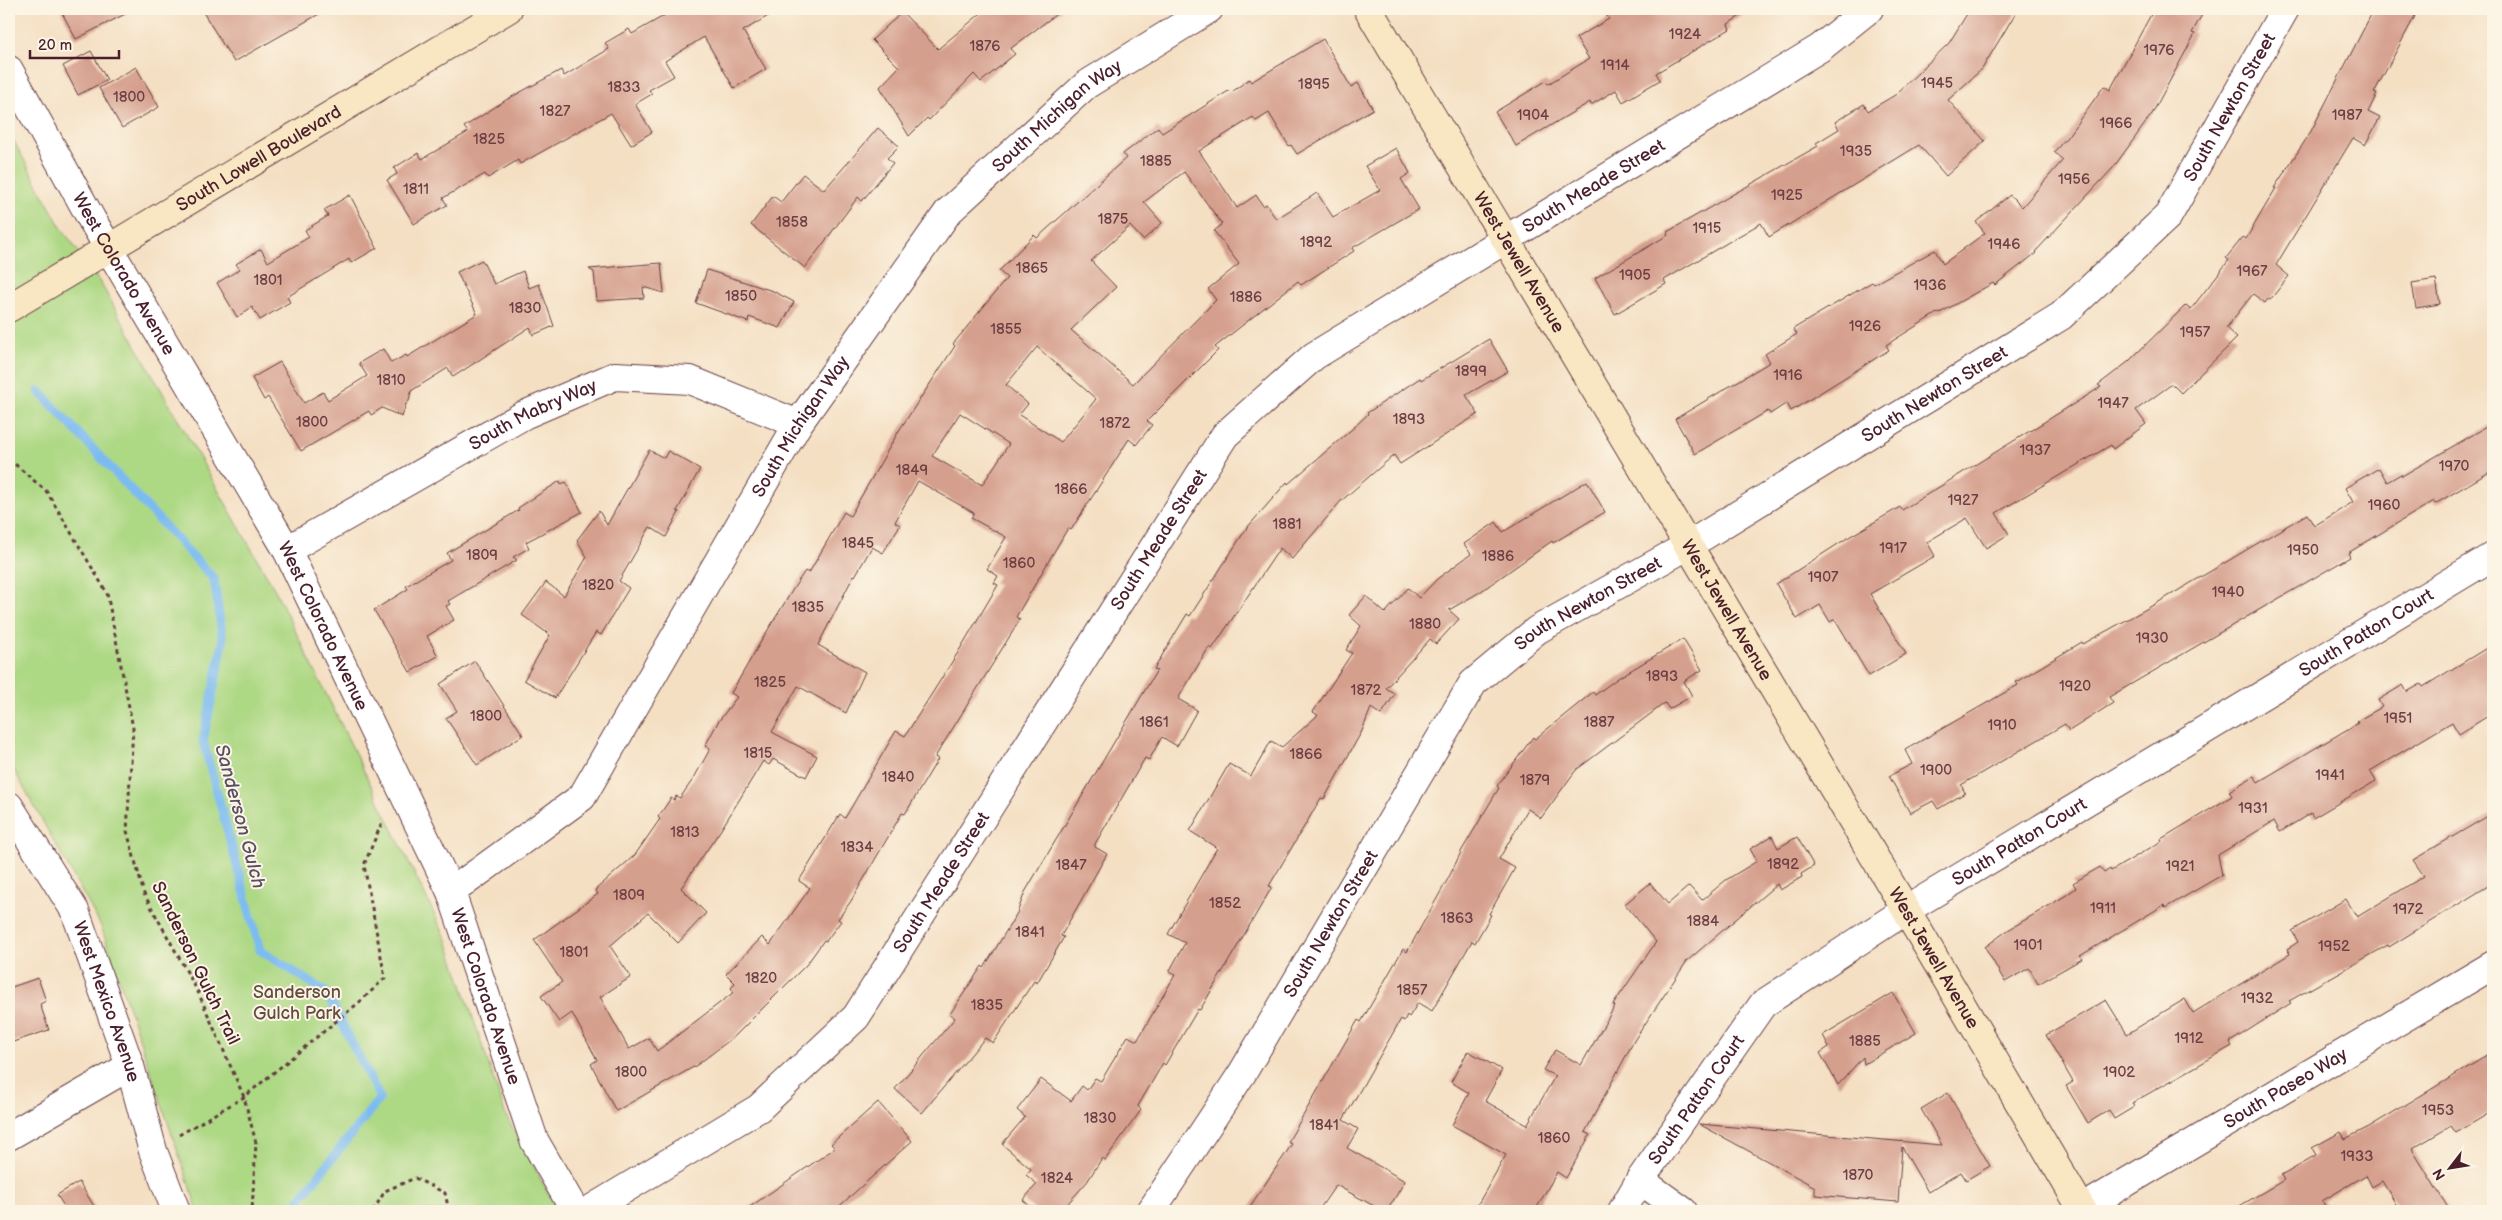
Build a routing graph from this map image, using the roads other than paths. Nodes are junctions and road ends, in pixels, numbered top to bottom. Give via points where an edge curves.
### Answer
1 (508, 9) edge
2 (1209, 9) edge
3 (1368, 9) edge
4 (1869, 9) edge
5 (2285, 9) edge
6 (9, 70) edge
7 (1505, 240) junction
8 (108, 248) junction
9 (9, 308) edge
10 (798, 424) junction
11 (1689, 545) junction
12 (287, 550) junction
13 (2493, 556) edge
14 (9, 806) edge
15 (451, 892) junction
16 (1906, 910) junction
17 (2493, 965) edge
18 (130, 1066) junction
19 (9, 1136) edge
20 (1640, 1180) junction
21 (176, 1211) edge
22 (574, 1211) edge
23 (588, 1211) edge
24 (1151, 1211) edge
25 (1622, 1211) edge
26 (1683, 1211) edge
27 (2081, 1211) edge

1 - 8 main road, South Lowell Boulevard
2 - 10 street, South Michigan Way via 1086,85 948,212
3 - 7 main road, West Jewell Avenue
4 - 7 street, South Meade Street via 1820,48
5 - 11 street, South Newton Street via 2168,216 2060,316
6 - 8 street, West Colorado Avenue
7 - 11 main road, West Jewell Avenue
7 - 23 street, South Meade Street via 1314,356 1225,435 856,1017 759,1108
8 - 9 main road, South Lowell Boulevard
8 - 12 street, West Colorado Avenue
10 - 12 street, South Mabry Way via 690,380 615,376 524,414
10 - 15 street, South Michigan Way via 582,797
11 - 16 main road, West Jewell Avenue
11 - 24 street, South Newton Street via 1537,630 1473,683 1242,1072
12 - 15 street, West Colorado Avenue
13 - 16 street, South Patton Court
14 - 18 street, West Mexico Avenue via 75,911
15 - 22 street, West Colorado Avenue via 534,1140
16 - 20 street, South Patton Court via 1763,1004
16 - 27 main road, West Jewell Avenue
17 - 27 street, South Paseo Way
18 - 19 street
18 - 21 street, West Mexico Avenue via 153,1151
20 - 25 street, South Patton Court
20 - 26 street

